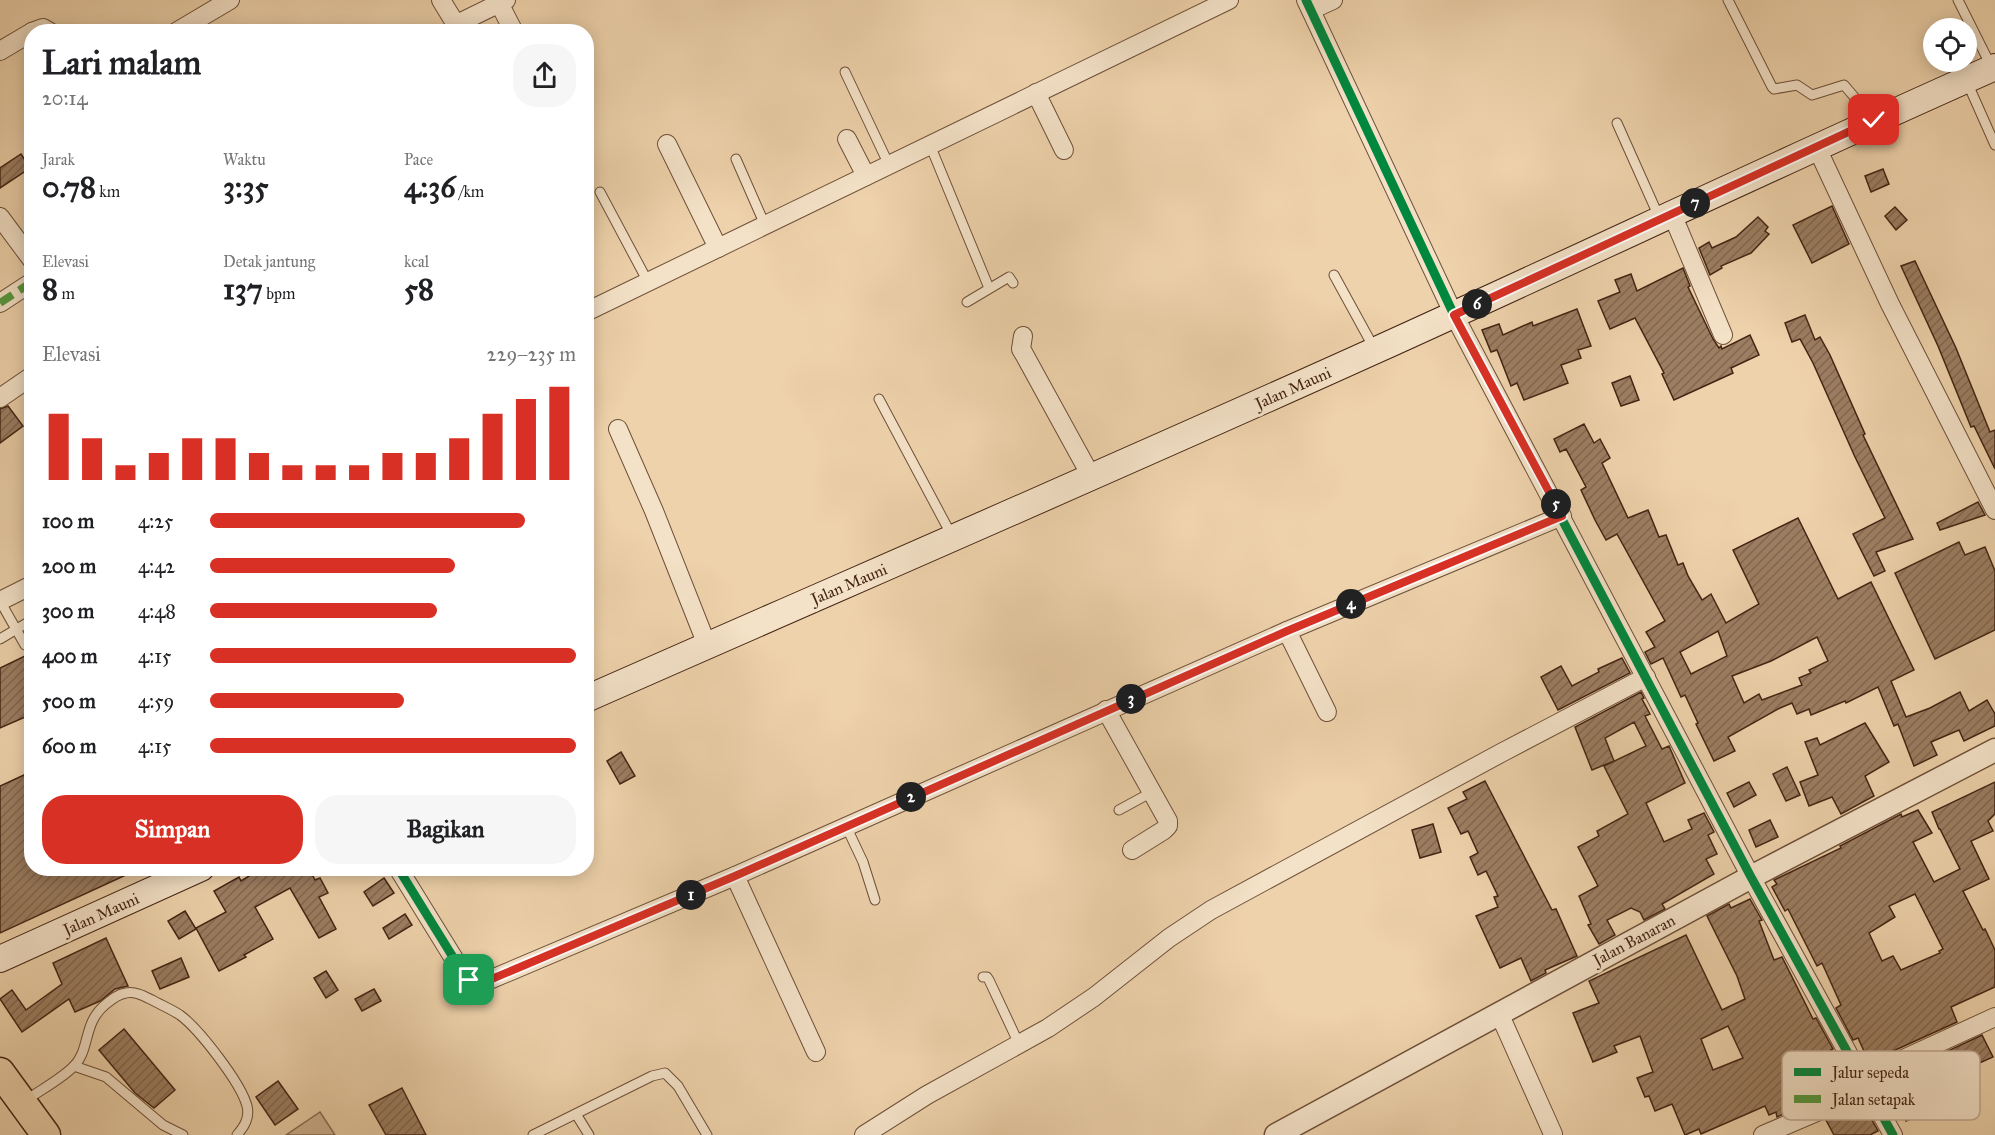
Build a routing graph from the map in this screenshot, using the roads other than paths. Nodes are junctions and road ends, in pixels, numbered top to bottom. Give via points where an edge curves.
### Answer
1 (230, 0) edge
2 (441, 0) edge
3 (1229, 0) edge
4 (1332, 0) edge
5 (1728, 0) edge
6 (1958, 0) edge
7 (502, 2) edge
8 (1308, 5) edge
9 (190, 24) edge
10 (456, 24) edge
11 (466, 24) edge
12 (511, 24) edge
13 (24, 37) edge
14 (0, 51) edge
15 (1994, 67) edge
16 (845, 72) dead end
17 (1966, 80) junction
18 (1036, 93) junction
19 (1874, 120) junction
20 (1617, 123) dead end
21 (847, 139) dead end
22 (668, 144) dead end
23 (930, 145) junction
24 (1995, 145) edge
25 (1817, 147) junction
26 (1064, 150) dead end
27 (736, 159) dead end
28 (889, 165) junction
29 (866, 176) junction
30 (600, 192) dead end
31 (0, 217) edge
32 (1666, 217) junction
33 (765, 225) junction
34 (718, 248) junction
35 (24, 249) edge
36 (1334, 275) dead end
37 (648, 282) junction
38 (1013, 283) dead end
39 (24, 287) edge
40 (989, 288) junction
41 (967, 302) dead end
42 (0, 303) edge
43 (594, 308) edge
44 (1454, 315) junction
45 (1723, 335) dead end
46 (1023, 336) dead end
47 (1376, 350) junction
48 (24, 382) edge
49 (0, 398) edge
50 (879, 399) dead end
51 (618, 429) dead end
52 (1091, 476) junction
53 (1995, 510) edge
54 (1562, 516) junction
55 (953, 538) junction
56 (24, 589) edge
57 (0, 601) edge
58 (24, 624) edge
59 (15, 629) junction
60 (1287, 631) junction
61 (0, 639) edge
62 (24, 643) edge
63 (707, 645) junction
64 (1646, 677) junction
65 (594, 695) edge
66 (1106, 710) junction
67 (1327, 712) dead end
68 (1995, 750) edge
69 (1152, 792) junction
70 (1119, 810) dead end
71 (846, 826) junction
72 (1132, 850) dead end
73 (183, 876) edge
74 (403, 876) edge
75 (735, 876) junction
76 (1751, 877) junction
77 (875, 900) dead end
78 (0, 959) edge
79 (982, 976) dead end
80 (1499, 1013) junction
81 (1995, 1017) edge
82 (1019, 1044) junction
83 (1847, 1051) edge
84 (1929, 1051) edge
85 (816, 1052) dead end
86 (74, 1066) junction
87 (0, 1072) edge
88 (22, 1103) junction
89 (576, 1114) junction
90 (1793, 1120) edge
91 (1885, 1120) edge
92 (1554, 1134) edge
93 (46, 1135) edge
94 (183, 1135) edge
95 (237, 1135) edge
96 (533, 1135) edge
97 (589, 1135) edge
98 (707, 1135) edge
99 (864, 1135) edge
100 (1276, 1135) edge
101 (1763, 1135) edge
102 (1893, 1135) edge

1 - 9 street
2 - 10 street
3 - 18 street
4 - 8 street
5 - 19 lane via 1774,89 1797,86 1812,95 1844,85
6 - 15 lane
7 - 11 street
7 - 12 street
8 - 44 street
13 - 14 street
15 - 17 main road, Jalan Mauni
16 - 28 lane
17 - 19 main road, Jalan Mauni
17 - 24 lane
18 - 23 street
18 - 26 street
19 - 25 main road, Jalan Mauni
20 - 32 lane
21 - 29 street
22 - 34 street
23 - 28 street
23 - 40 lane
25 - 32 main road, Jalan Mauni
25 - 53 street via 1890,304
27 - 33 lane
28 - 29 street
29 - 33 street
30 - 37 lane
31 - 35 street
32 - 44 main road, Jalan Mauni
32 - 45 street
33 - 34 street
34 - 37 street
36 - 47 lane
37 - 43 street
38 - 40 lane via 1009,277
39 - 42 street
40 - 41 lane
44 - 47 main road, Jalan Mauni
44 - 54 street
46 - 52 street via 1021,349
47 - 52 main road, Jalan Mauni
48 - 49 street
50 - 55 lane
51 - 63 street
52 - 55 main road, Jalan Mauni
54 - 60 street
54 - 64 street
55 - 63 main road, Jalan Mauni
56 - 57 street
57 - 59 lane
58 - 59 lane
59 - 61 lane
59 - 62 lane
60 - 66 street
60 - 67 street
63 - 65 main road, Jalan Mauni
64 - 76 street
64 - 82 street via 1210,910 1071,1014
66 - 69 street
66 - 71 street
68 - 76 street, Jalan Banaran
69 - 70 lane
69 - 72 street via 1168,826
71 - 75 street
71 - 77 lane
73 - 78 main road, Jalan Mauni
74 - 75 street via 464,975 480,983
75 - 85 street
76 - 80 street, Jalan Banaran
76 - 83 street
79 - 82 lane via 989,980
80 - 92 street
80 - 100 street, Jalan Banaran
81 - 84 street
82 - 99 street
86 - 88 lane
86 - 94 lane via 106,1077 164,1125
86 - 95 lane via 100,1008 125,993 135,993 181,1016 233,1079 248,1107 248,1118
87 - 88 main road
88 - 93 main road
89 - 96 lane
89 - 97 lane
89 - 98 lane via 665,1073 678,1086
90 - 101 street
91 - 102 street

